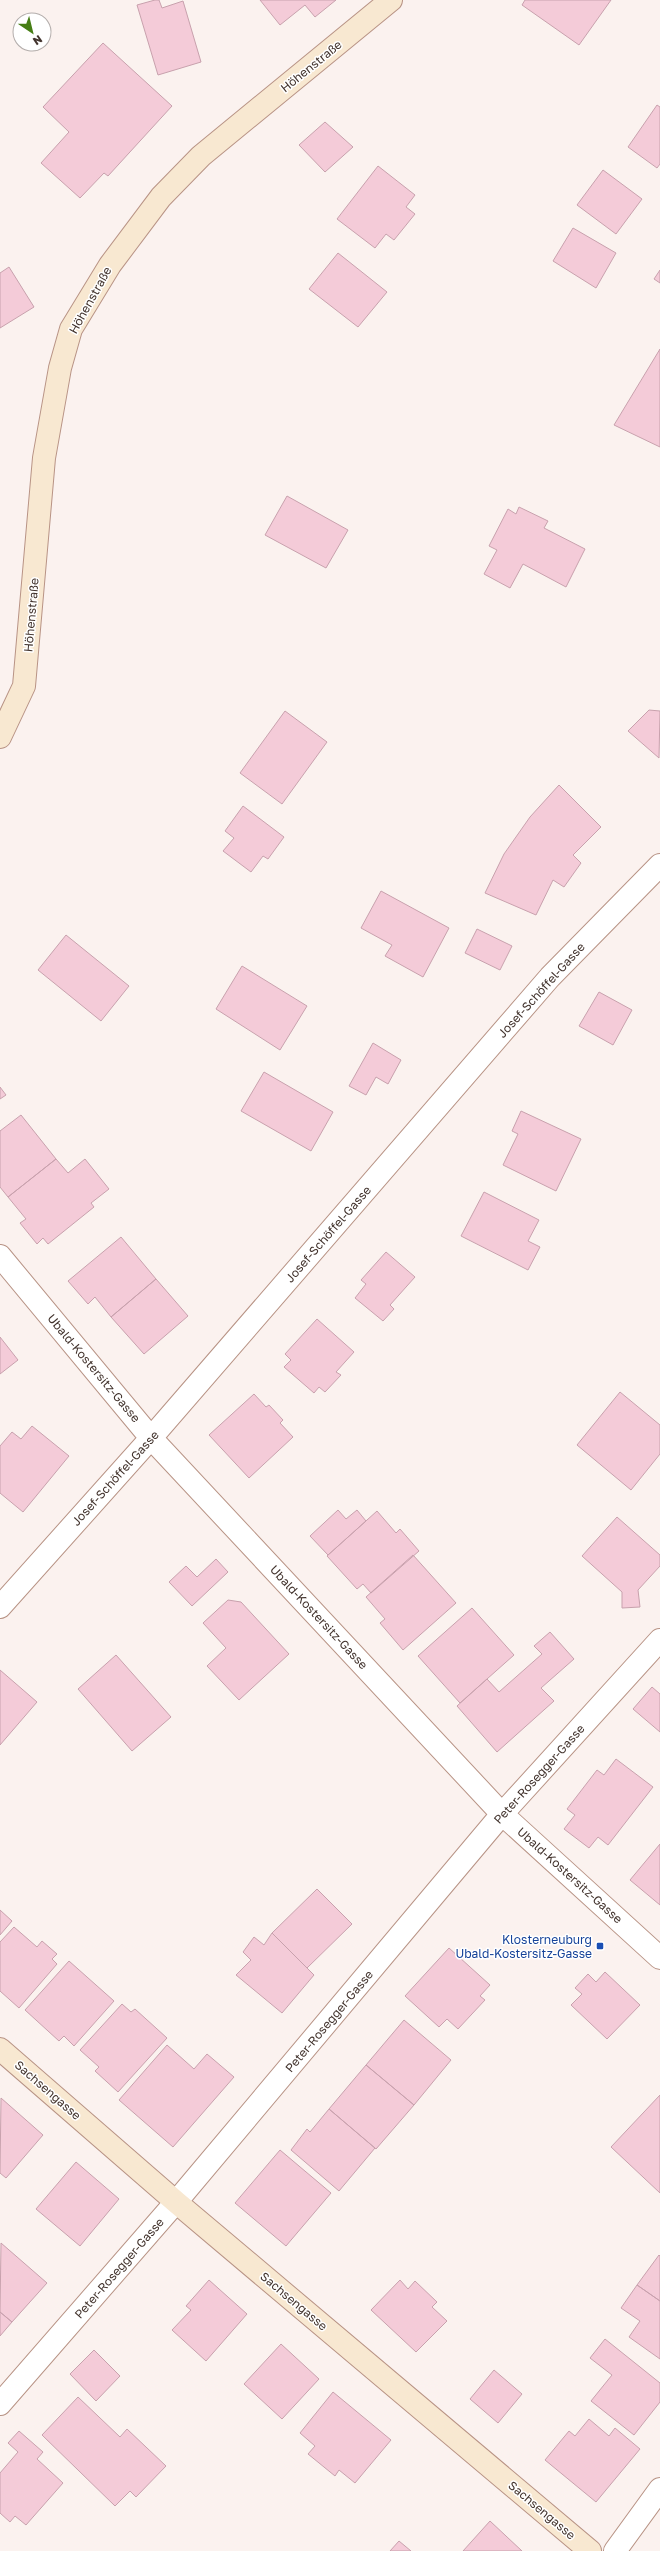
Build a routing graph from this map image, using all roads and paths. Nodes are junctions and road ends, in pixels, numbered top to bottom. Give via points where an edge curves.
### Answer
1 (391, 0) edge
2 (0, 737) edge
3 (660, 865) edge
4 (0, 1256) edge
5 (151, 1438) junction
6 (0, 1607) edge
7 (660, 1640) edge
8 (502, 1814) junction
9 (660, 1958) edge
10 (0, 2049) edge
11 (176, 2202) junction
12 (0, 2404) edge
13 (660, 2489) edge
14 (590, 2551) edge
15 (615, 2551) edge

1 - 2 street, Höhenstraße via 201,156 161,197 110,265 71,330 60,368 44,458 24,686
3 - 5 street, Josef-Schöffel-Gasse via 550,977
4 - 5 street, Ubald-Kostersitz-Gasse
5 - 6 street, Josef-Schöffel-Gasse
5 - 8 street, Ubald-Kostersitz-Gasse
7 - 8 street, Peter-Rosegger-Gasse
8 - 9 street, Ubald-Kostersitz-Gasse
8 - 11 street, Peter-Rosegger-Gasse
10 - 11 street, Sachsengasse
11 - 12 street, Peter-Rosegger-Gasse
11 - 14 street, Sachsengasse
13 - 15 street

